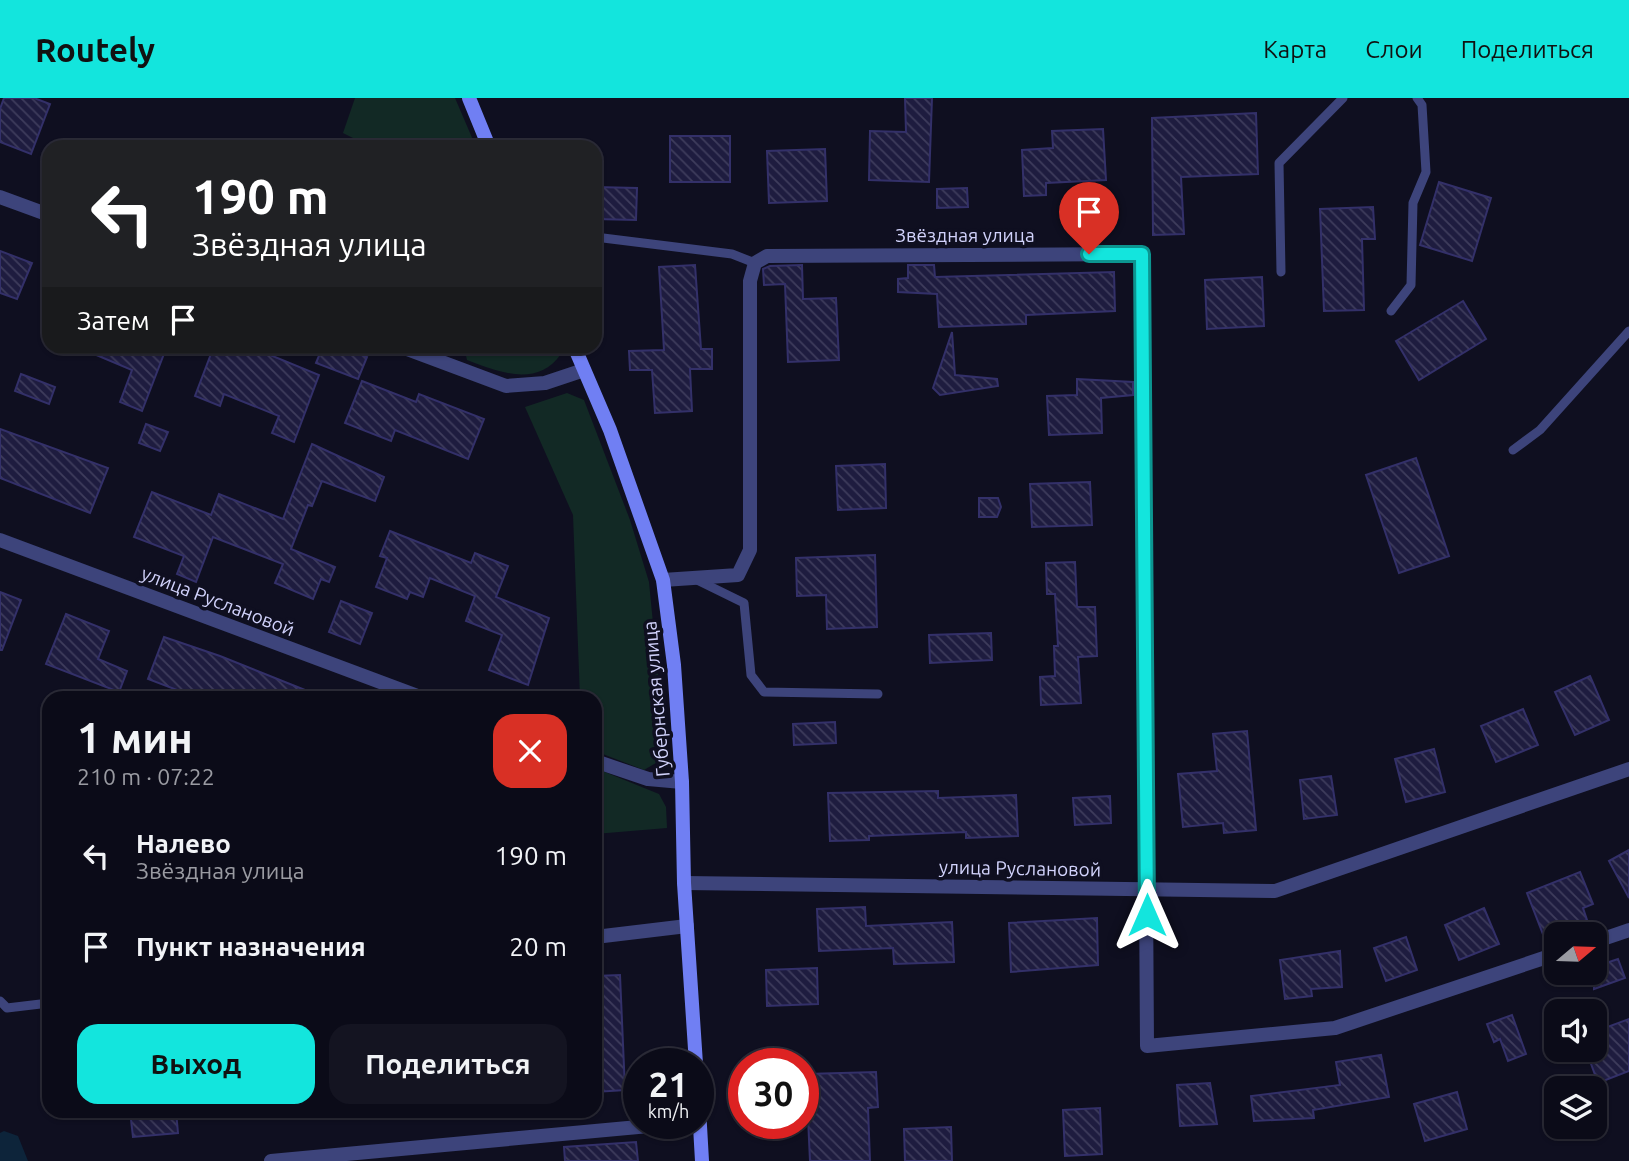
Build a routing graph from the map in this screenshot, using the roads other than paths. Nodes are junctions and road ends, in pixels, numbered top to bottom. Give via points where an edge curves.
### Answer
1 (469, 98) edge
2 (1343, 98) edge
3 (1417, 98) edge
4 (486, 140) edge
5 (0, 197) edge
6 (42, 212) edge
7 (602, 238) edge
8 (755, 263) junction
9 (1281, 272) dead end
10 (1391, 311) dead end
11 (1629, 331) edge
12 (420, 354) edge
13 (577, 354) edge
14 (584, 370) junction
15 (1513, 450) dead end
16 (0, 540) edge
17 (694, 578) junction
18 (663, 580) junction
19 (404, 691) edge
20 (878, 694) dead end
21 (602, 763) edge
22 (1629, 769) edge
23 (682, 782) junction
24 (684, 883) junction
25 (1147, 889) junction
26 (688, 926) junction
27 (1629, 930) edge
28 (602, 936) edge
29 (1607, 938) edge
30 (1544, 958) edge
31 (0, 1001) edge
32 (42, 1004) edge
33 (695, 1048) edge
34 (623, 1128) edge
35 (700, 1139) edge
36 (271, 1161) edge
37 (702, 1161) edge

1 - 4 street
2 - 9 lane via 1279,163
3 - 10 lane via 1422,105 1426,172 1413,203 1411,285
5 - 6 street
7 - 8 lane via 732,254
8 - 17 street via 750,281 750,550 738,575
8 - 25 street, Звёздная улица via 767,256 1142,254
11 - 15 lane via 1540,430
12 - 14 street via 506,386 545,383
13 - 14 street, Губернская улица
14 - 18 street, Губернская улица
16 - 19 street, улица Руслановой
17 - 18 street
17 - 20 lane via 744,603 751,675 764,692
18 - 23 street, Губернская улица
21 - 23 street via 648,779
22 - 25 street, улица Руслановой via 1275,891
23 - 24 street, Губернская улица
24 - 25 street, улица Руслановой
24 - 26 street, Губернская улица
25 - 30 street via 1147,1046 1335,1028
26 - 28 street
26 - 33 street, Губернская улица
27 - 29 street
31 - 32 lane via 7,1009
34 - 36 street
35 - 37 street

